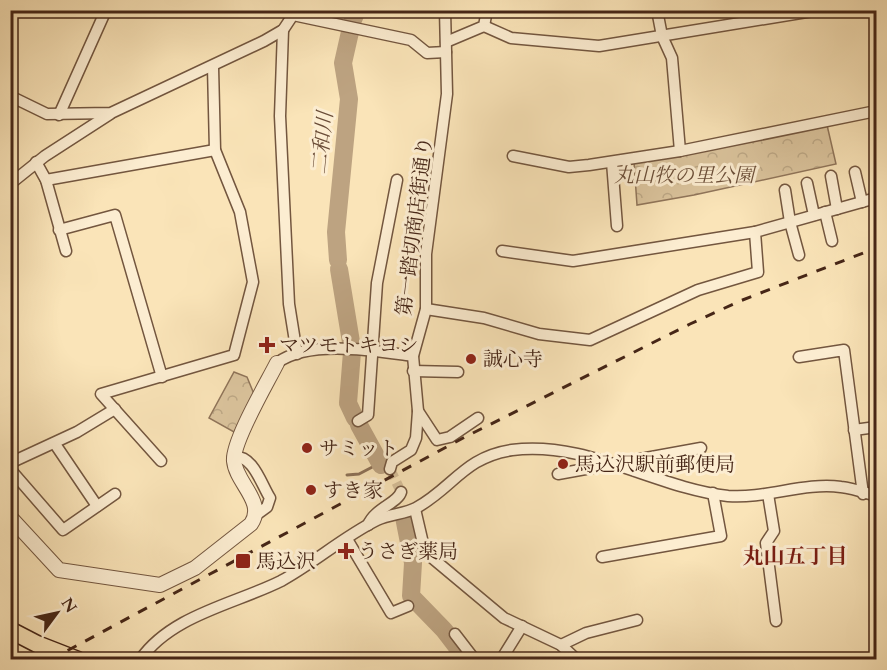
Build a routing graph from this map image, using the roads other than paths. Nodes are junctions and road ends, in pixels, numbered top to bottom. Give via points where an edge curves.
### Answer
1 (106, 10) edge
2 (445, 10) edge
3 (487, 10) edge
4 (657, 10) edge
5 (819, 10) edge
6 (291, 12) edge
7 (787, 13) edge
8 (484, 26) junction
9 (283, 30) junction
10 (662, 36) junction
11 (446, 47) junction
12 (213, 67) junction
13 (10, 96) edge
14 (876, 111) edge
15 (111, 114) junction
16 (59, 115) junction
17 (214, 150) junction
18 (680, 151) junction
19 (513, 156) dead end
20 (36, 162) junction
21 (612, 162) junction
22 (855, 172) dead end
23 (831, 176) dead end
24 (46, 180) junction
25 (397, 180) dead end
26 (807, 183) dead end
27 (10, 184) edge
28 (785, 190) dead end
29 (876, 198) edge
30 (862, 202) junction
31 (837, 209) junction
32 (820, 214) junction
33 (790, 222) junction
34 (617, 226) dead end
35 (59, 230) junction
36 (755, 232) junction
37 (832, 241) dead end
38 (66, 251) dead end
39 (502, 251) dead end
40 (800, 255) dead end
41 (426, 309) junction
42 (371, 350) junction
43 (297, 354) junction
44 (413, 356) junction
45 (799, 357) dead end
46 (277, 363) joint
47 (413, 371) junction
48 (458, 372) dead end
49 (162, 376) junction
50 (115, 410) junction
51 (418, 411) junction
52 (478, 418) dead end
53 (358, 421) dead end
54 (876, 427) edge
55 (854, 430) junction
56 (55, 444) junction
57 (701, 448) dead end
58 (161, 461) dead end
59 (10, 463) edge
60 (612, 464) junction
61 (10, 469) edge
62 (390, 469) dead end
63 (558, 474) dead end
64 (401, 492) dead end
65 (713, 493) junction
66 (115, 494) dead end
67 (768, 494) junction
68 (863, 494) junction
69 (876, 496) edge
70 (97, 506) junction
71 (415, 509) junction
72 (10, 518) edge
73 (368, 525) junction
74 (347, 538) junction
75 (602, 557) dead end
76 (408, 606) dead end
77 (636, 620) dead end
78 (776, 621) dead end
79 (522, 626) junction
80 (10, 630) edge
81 (455, 634) dead end
82 (561, 645) junction
83 (78, 660) edge
84 (140, 660) edge
85 (475, 660) edge
86 (501, 660) edge
87 (578, 660) edge

1 - 16 street
2 - 11 street, 第一踏切商店街通り
3 - 8 street
4 - 10 street
5 - 7 street
6 - 9 street
6 - 11 street via 411,40 427,53
7 - 10 street
8 - 10 street via 511,38 589,45
8 - 11 street
9 - 12 street
9 - 43 street via 280,116 289,304
10 - 18 street via 672,58
11 - 41 street, 第一踏切商店街通り via 447,94 426,254
12 - 15 street
12 - 17 street
13 - 16 street via 47,114
14 - 18 street
15 - 16 street
15 - 20 street
17 - 24 street
17 - 49 street via 240,212 253,282 234,355
18 - 21 street
19 - 21 street via 568,167
20 - 24 street
20 - 27 street
21 - 34 street
22 - 30 street
23 - 31 street
24 - 35 street
25 - 42 street via 379,270
26 - 32 street
28 - 33 street
29 - 30 street
30 - 31 street
31 - 32 street
32 - 33 street
32 - 37 street
33 - 36 street
33 - 40 street
35 - 38 street
35 - 49 street via 115,215
36 - 39 street via 573,261
36 - 41 street via 758,272 698,290 590,340 539,334 484,318
41 - 44 street, 第一踏切商店街通り
42 - 43 street via 343,348
42 - 44 street
42 - 53 street via 368,415
43 - 46 street
44 - 47 street, 第一踏切商店街通り
45 - 55 street via 844,350
46 - 72 street via 233,457 256,515 195,568 160,585 59,570
47 - 48 street
47 - 51 street, 第一踏切商店街通り
49 - 50 street via 101,394
50 - 56 street
50 - 58 street
51 - 52 street via 437,440 450,437
51 - 62 street, 第一踏切商店街通り via 413,446 392,462
54 - 55 street
55 - 68 street
56 - 59 street
56 - 70 street
57 - 60 street
60 - 63 street
60 - 65 street
60 - 71 street via 534,448 509,450 476,460
61 - 70 street via 63,530
64 - 73 street via 399,498 374,514
65 - 67 street
65 - 75 street via 721,536
66 - 70 street
67 - 68 street via 841,487
67 - 78 street via 774,531 766,543
68 - 69 street
71 - 73 street
71 - 79 street via 424,552 504,618
73 - 74 street
74 - 76 street via 392,613
74 - 84 street via 281,580 169,631
77 - 82 street via 586,633
79 - 82 street
79 - 86 street
80 - 83 main road
81 - 85 street
82 - 87 street

